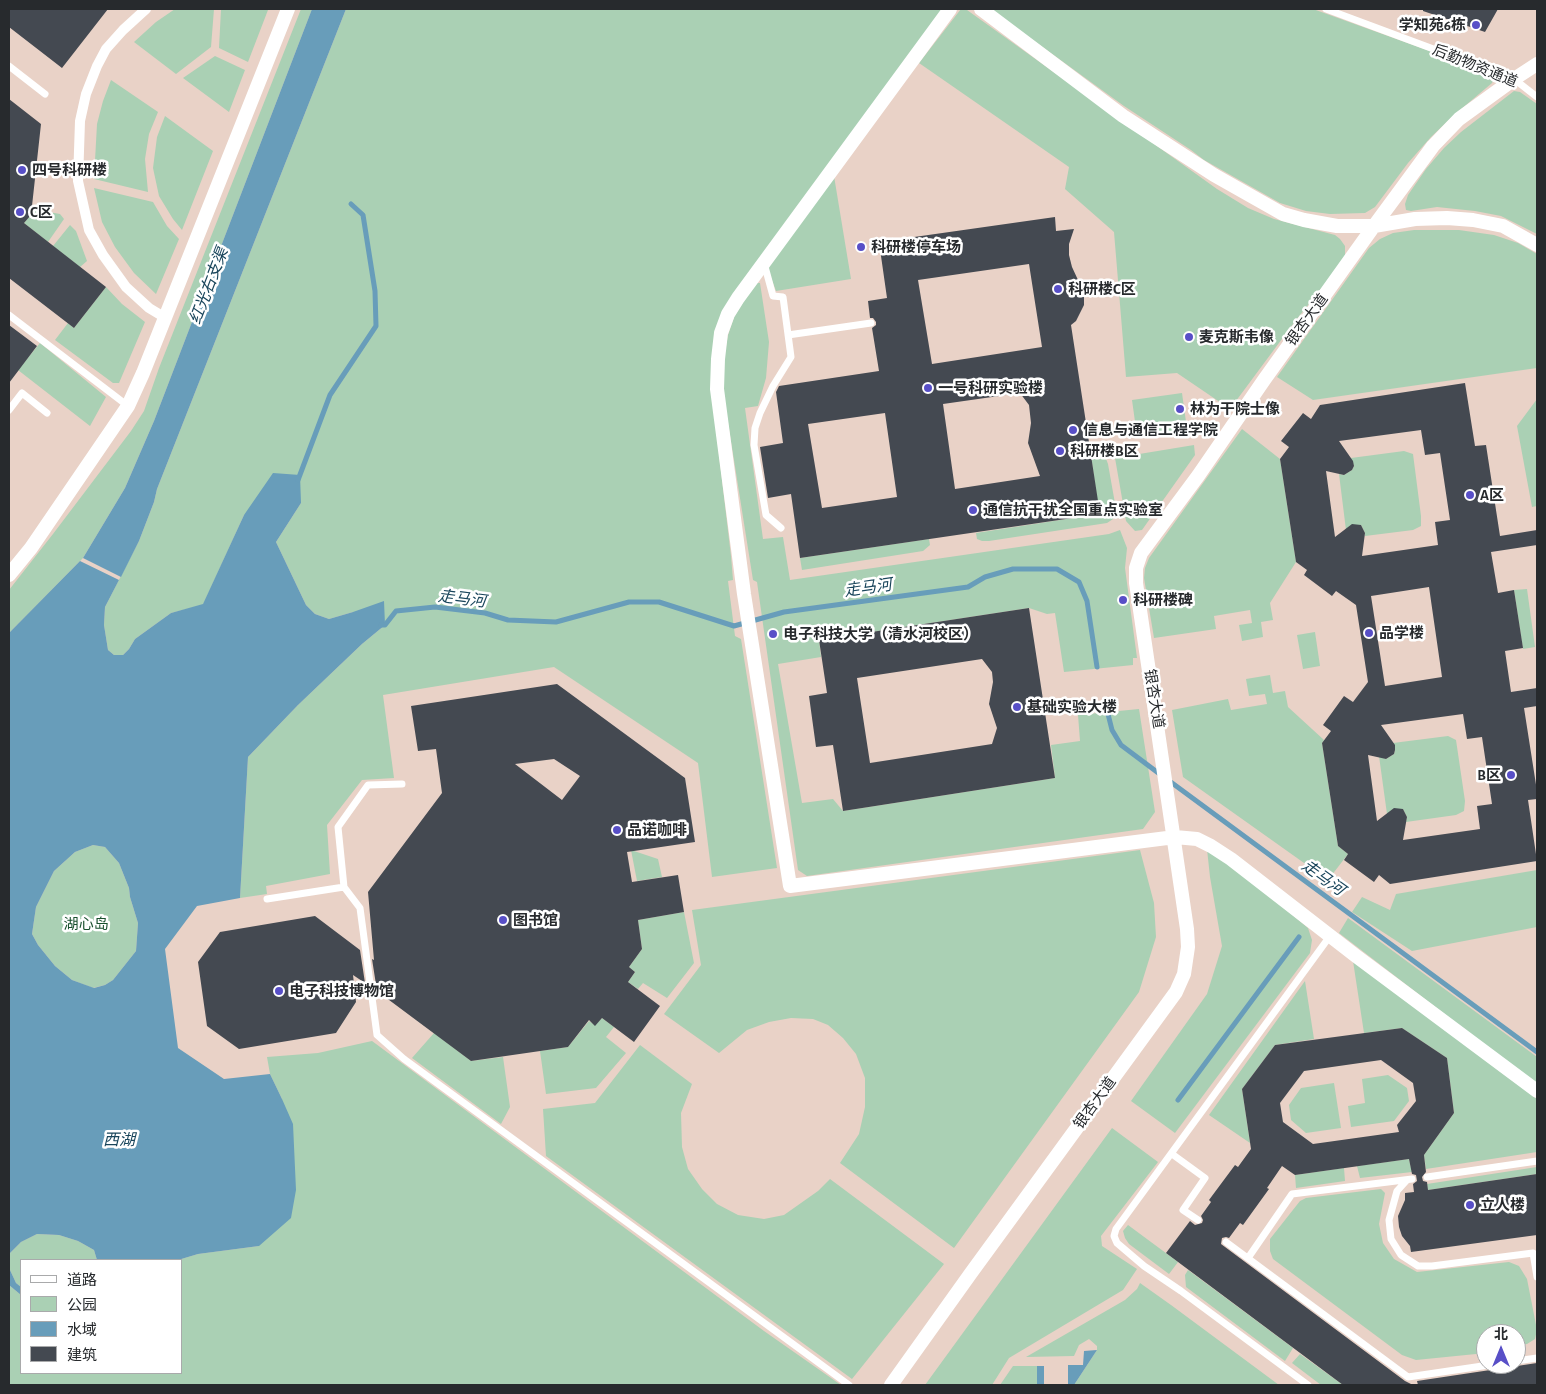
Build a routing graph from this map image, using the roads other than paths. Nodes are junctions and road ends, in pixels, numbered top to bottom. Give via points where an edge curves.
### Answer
1 (146, 9) edge
2 (288, 9) edge
3 (950, 9) edge
4 (981, 9) edge
5 (1326, 9) edge
6 (1537, 64) edge
7 (9, 66) edge
8 (1514, 79) junction
9 (45, 94) dead end
10 (1537, 97) edge
11 (1374, 226) junction
12 (1537, 245) edge
13 (764, 262) junction
14 (9, 315) edge
15 (164, 316) junction
16 (871, 323) dead end
17 (788, 335) junction
18 (128, 406) junction
19 (9, 410) edge
20 (47, 413) dead end
21 (781, 528) dead end
22 (9, 576) edge
23 (402, 784) dead end
24 (1174, 837) junction
25 (344, 887) junction
26 (267, 899) dead end
27 (1330, 936) junction
28 (1537, 1091) edge
29 (1172, 1154) junction
30 (1537, 1161) edge
31 (1427, 1177) dead end
32 (1198, 1220) dead end
33 (1226, 1242) dead end
34 (1248, 1258) junction
35 (1537, 1277) edge
36 (1476, 1367) edge
37 (849, 1385) edge
38 (891, 1385) edge
39 (1308, 1385) edge

1 - 15 street via 106,49 97,66 80,121 78,181 89,230 103,255 126,287 149,308
2 - 15 street
3 - 13 street
4 - 11 street via 1123,116 1249,196 1283,214 1304,220 1337,226
5 - 8 lane, 后勤物资通道
6 - 8 street, 银杏大道
7 - 9 lane
8 - 10 lane, 后勤物资通道
8 - 11 street, 银杏大道 via 1460,119 1433,146
11 - 12 street via 1415,219 1473,220 1503,226
11 - 24 street, 银杏大道 via 1141,552 1136,583
13 - 17 lane via 773,296 783,297
13 - 24 street via 728,314 721,332 717,389 744,594 790,886
14 - 18 lane
15 - 18 street
16 - 17 lane
17 - 21 lane via 791,357 760,412 754,445 766,515
18 - 22 street
19 - 20 lane via 22,393
23 - 25 lane via 368,785 338,827
24 - 27 street via 1197,839 1211,846
24 - 38 street, 银杏大道 via 1188,947 1184,974 1176,992
25 - 26 lane
25 - 37 lane via 360,908 376,1035 404,1059
27 - 28 street
27 - 29 lane
29 - 32 lane via 1205,1178 1183,1210
29 - 39 lane via 1116,1229 1117,1243
30 - 31 lane
33 - 34 lane
34 - 35 lane via 1292,1194 1410,1180 1397,1191 1389,1220 1391,1239 1401,1255 1418,1266 1432,1266 1533,1252
34 - 36 lane via 1408,1376

